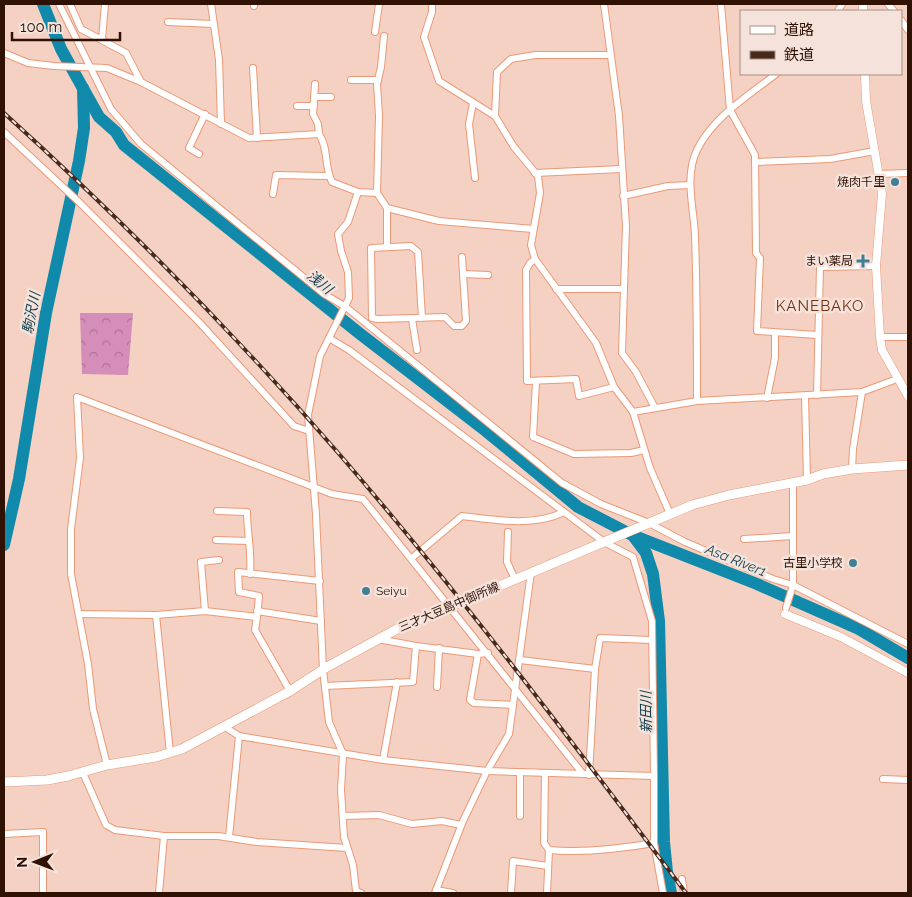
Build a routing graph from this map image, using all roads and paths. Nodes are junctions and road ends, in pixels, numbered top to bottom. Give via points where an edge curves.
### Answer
1 (58, 4) edge
2 (70, 4) edge
3 (105, 4) edge
4 (210, 4) edge
5 (379, 4) edge
6 (432, 4) edge
7 (604, 4) edge
8 (721, 4) edge
9 (168, 22) dead end
10 (214, 24) junction
11 (375, 32) dead end
12 (384, 36) dead end
13 (102, 39) junction
14 (4, 53) edge
15 (610, 55) junction
16 (90, 67) junction
17 (253, 68) dead end
18 (775, 75) edge
19 (865, 75) edge
20 (351, 80) dead end
21 (378, 80) junction
22 (141, 82) junction
23 (315, 84) dead end
24 (314, 97) junction
25 (330, 97) dead end
26 (473, 102) junction
27 (297, 106) dead end
28 (314, 106) junction
29 (730, 110) junction
30 (205, 114) junction
31 (495, 116) junction
32 (221, 124) junction
33 (4, 132) edge
34 (319, 134) junction
35 (257, 138) junction
36 (875, 151) junction
37 (199, 154) dead end
38 (755, 162) junction
39 (621, 169) junction
40 (535, 173) junction
41 (908, 173) edge
42 (879, 174) junction
43 (328, 176) junction
44 (476, 178) dead end
45 (690, 184) junction
46 (358, 192) junction
47 (377, 193) junction
48 (273, 194) dead end
49 (623, 196) junction
50 (387, 208) junction
51 (533, 229) junction
52 (387, 246) junction
53 (462, 257) dead end
54 (535, 259) junction
55 (876, 266) junction
56 (463, 274) junction
57 (488, 275) dead end
58 (556, 289) junction
59 (624, 289) junction
60 (345, 309) junction
61 (422, 318) junction
62 (412, 319) junction
63 (775, 333) junction
64 (817, 335) junction
65 (329, 336) junction
66 (880, 337) junction
67 (908, 337) edge
68 (416, 350) dead end
69 (898, 379) junction
70 (536, 382) junction
71 (614, 387) junction
72 (862, 392) junction
73 (817, 395) junction
74 (805, 396) junction
75 (908, 396) edge
76 (767, 398) junction
77 (697, 401) junction
78 (655, 408) junction
79 (633, 412) junction
80 (309, 431) junction
81 (644, 450) junction
82 (908, 465) edge
83 (852, 469) junction
84 (807, 480) junction
85 (793, 482) junction
86 (313, 487) junction
87 (217, 511) dead end
88 (564, 512) junction
89 (670, 514) junction
90 (646, 525) junction
91 (508, 532) dead end
92 (793, 536) junction
93 (744, 539) dead end
94 (216, 540) dead end
95 (248, 541) junction
96 (604, 542) junction
97 (412, 558) junction
98 (218, 560) dead end
99 (532, 572) junction
100 (250, 574) junction
101 (515, 579) junction
102 (320, 581) junction
103 (792, 587) junction
104 (450, 606) junction
105 (205, 611) junction
106 (786, 611) joint
107 (79, 614) junction
108 (257, 614) junction
109 (156, 615) junction
110 (321, 621) junction
111 (378, 639) junction
112 (651, 640) junction
113 (908, 644) edge
114 (416, 646) junction
115 (439, 648) junction
116 (488, 653) junction
117 (478, 654) junction
118 (520, 660) junction
119 (595, 669) junction
120 (323, 670) junction
121 (908, 673) edge
122 (397, 682) junction
123 (325, 686) junction
124 (437, 687) dead end
125 (515, 688) junction
126 (290, 691) junction
127 (513, 705) junction
128 (225, 727) junction
129 (239, 736) junction
130 (170, 753) junction
131 (343, 754) junction
132 (383, 760) junction
133 (107, 765) junction
134 (487, 771) junction
135 (520, 772) junction
136 (83, 773) junction
137 (545, 774) junction
138 (586, 774) junction
139 (654, 776) junction
140 (883, 779) dead end
141 (908, 780) edge
142 (4, 782) edge
143 (343, 816) junction
144 (520, 816) dead end
145 (461, 825) junction
146 (4, 834) edge
147 (164, 836) junction
148 (229, 837) junction
149 (654, 843) junction
150 (347, 848) junction
151 (549, 850) junction
152 (548, 866) junction
153 (682, 879) dead end
154 (436, 892) edge
155 (43, 893) edge
156 (159, 893) edge
157 (361, 893) edge
158 (454, 893) edge
159 (511, 893) edge
160 (547, 893) edge
161 (663, 893) edge
162 (684, 893) edge

1 - 16 street
2 - 13 street via 81,29
3 - 13 street
4 - 10 street
5 - 11 street
6 - 26 street via 424,37 440,81
7 - 15 street
8 - 29 street
9 - 10 street
10 - 32 street
12 - 21 street
13 - 22 street via 126,53
14 - 16 street via 28,63
15 - 31 street via 535,55 511,59 497,72
15 - 39 street via 619,116
16 - 22 street via 107,68
16 - 60 street via 111,109 141,144
17 - 35 street
18 - 29 street
19 - 36 street
20 - 21 street
21 - 47 street
22 - 30 street
23 - 24 street
24 - 25 street
24 - 28 street
26 - 31 street
26 - 44 street via 469,124
27 - 28 street
28 - 34 street
29 - 38 street via 752,145
29 - 45 street via 704,137 696,152
30 - 32 street
30 - 37 street via 189,148
31 - 40 street
32 - 35 street via 249,138
33 - 80 street via 209,332 294,426
34 - 35 street
34 - 43 street via 324,142
36 - 38 street via 830,159
36 - 42 street
38 - 63 street via 756,253 760,258 757,331
39 - 40 street
39 - 49 street
40 - 51 street via 540,193
41 - 42 street
42 - 55 street via 882,194
43 - 46 street via 332,182
43 - 48 street via 276,175
45 - 49 street
45 - 77 street via 695,234
46 - 47 street
46 - 60 street via 348,222 338,234 348,272 349,298
47 - 50 street
49 - 59 street via 626,226
50 - 51 street via 439,221
50 - 52 street
51 - 54 street
52 - 61 street via 411,246 418,252
52 - 62 street via 371,248 369,253 372,318
53 - 56 street
54 - 58 street
54 - 70 street via 526,270 526,279 527,381
55 - 64 street via 820,266
55 - 66 street
56 - 57 street
56 - 61 street via 466,322 462,326 454,326 445,317
58 - 59 street
58 - 71 street via 596,343
59 - 78 street via 622,354 636,372
60 - 65 street
60 - 90 street via 562,483
61 - 62 street
62 - 68 street
63 - 64 street
63 - 76 street via 775,358
64 - 73 street
65 - 80 street via 320,356 311,398
65 - 88 street
66 - 67 street
66 - 69 street via 882,350
69 - 72 street
69 - 75 street
70 - 71 street via 576,379 579,396
70 - 81 street via 533,437 574,454
71 - 79 street
72 - 73 street
72 - 83 street
73 - 74 street
74 - 76 street
74 - 84 street
76 - 77 street
77 - 78 street
78 - 79 street
79 - 81 street
80 - 86 street
81 - 89 street
82 - 83 main road, 三才大豆島中御所線
83 - 84 main road, 三才大豆島中御所線
84 - 85 main road, 三才大豆島中御所線
85 - 89 main road, 三才大豆島中御所線 via 729,495
85 - 92 street
86 - 97 street via 341,497 363,499
86 - 102 street
86 - 107 street via 77,397 80,458 71,529 71,574
87 - 95 street via 247,512
88 - 96 street
88 - 97 street via 538,519 495,520 462,516
89 - 90 main road, 三才大豆島中御所線
90 - 96 main road, 三才大豆島中御所線
90 - 103 street
91 - 101 street via 506,562
92 - 93 street via 757,534
92 - 103 street
94 - 95 street
95 - 100 street via 252,555
96 - 99 main road, 三才大豆島中御所線
96 - 112 street via 633,557 649,607
97 - 104 street
98 - 105 street via 201,562
99 - 101 main road, 三才大豆島中御所線
99 - 118 street
100 - 102 street
100 - 108 street via 238,572 239,592 259,596
101 - 104 main road, 三才大豆島中御所線
102 - 110 street
103 - 106 street
103 - 113 street
104 - 111 main road, 三才大豆島中御所線
104 - 116 street
105 - 108 street
105 - 109 street
106 - 121 street via 841,636
107 - 109 street
107 - 133 street via 93,709
108 - 110 street
108 - 126 street via 255,630
109 - 130 street
110 - 120 street
111 - 114 street
111 - 120 main road, 三才大豆島中御所線
112 - 119 street via 600,638
112 - 139 street
114 - 115 street
114 - 122 street via 413,682
115 - 117 street
115 - 124 street
116 - 117 street
116 - 125 street
117 - 127 street via 470,700
118 - 119 street
118 - 125 street
119 - 138 street
120 - 123 street
120 - 126 main road, 三才大豆島中御所線
122 - 123 street
122 - 132 street
123 - 131 street via 329,722
125 - 127 street
125 - 138 street
126 - 128 main road, 三才大豆島中御所線
127 - 134 street via 509,734
128 - 129 street
128 - 130 main road, 三才大豆島中御所線
129 - 131 street
129 - 148 street
130 - 133 main road, 三才大豆島中御所線
131 - 132 street
131 - 143 street
132 - 134 street
133 - 136 main road, 三才大豆島中御所線
134 - 135 street
134 - 145 street
135 - 137 street
135 - 144 street
136 - 142 main road, 三才大豆島中御所線 via 47,780
136 - 147 street via 106,825 115,830
137 - 138 street
137 - 151 street via 544,843
138 - 139 street
139 - 149 street
140 - 141 street
143 - 145 street via 379,815 412,824 442,821
143 - 150 street
145 - 154 street
146 - 155 street via 43,832
147 - 148 street
147 - 156 street
148 - 150 street
149 - 151 street via 574,852
149 - 161 street
150 - 157 street via 356,891
151 - 152 street
152 - 159 street via 513,861
152 - 160 street
153 - 162 street
154 - 158 street

